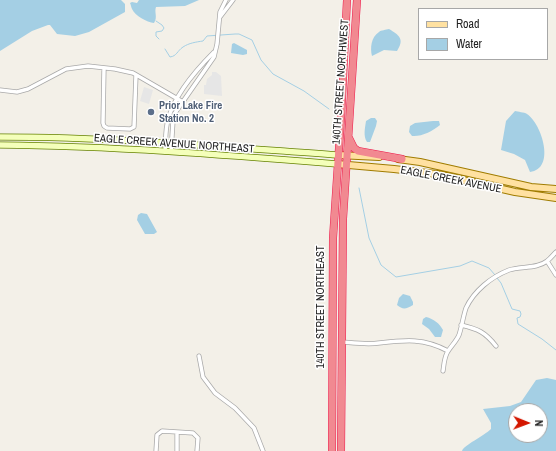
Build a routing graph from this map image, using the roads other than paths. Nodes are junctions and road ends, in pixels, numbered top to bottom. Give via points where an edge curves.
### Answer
1 (226, 0) edge
2 (233, 0) edge
3 (347, 0) edge
4 (357, 0) edge
5 (220, 18) junction
6 (215, 51) junction
7 (104, 68) junction
8 (136, 75) junction
9 (0, 90) edge
10 (178, 99) junction
11 (183, 102) junction
12 (0, 137) edge
13 (348, 138) junction
14 (169, 143) junction
15 (0, 145) edge
16 (168, 151) junction
17 (338, 155) junction
18 (347, 156) junction
19 (402, 159) junction
20 (337, 164) junction
21 (346, 164) junction
22 (556, 189) edge
23 (556, 198) edge
24 (556, 252) edge
25 (547, 261) junction
26 (556, 275) edge
27 (461, 325) junction
28 (341, 342) junction
29 (496, 346) dead end
30 (448, 351) junction
31 (199, 356) dead end
32 (443, 371) dead end
33 (177, 432) junction
34 (156, 451) edge
35 (177, 451) edge
36 (197, 451) edge
37 (264, 451) edge
38 (332, 451) edge
39 (341, 451) edge

1 - 5 street
2 - 5 street
3 - 17 highway, 140TH STREET NORTHWEST
4 - 13 highway, 140TH STREET NORTHWEST
5 - 6 street
6 - 10 street via 200,66
6 - 11 street via 214,57
7 - 8 street
7 - 8 street via 103,123 107,128 134,128
7 - 9 street via 88,66 66,69 28,89 17,92
8 - 10 street
10 - 11 street
10 - 14 street via 167,122
11 - 14 street via 175,113
12 - 14 main road, EAGLE CREEK AVENUE NORTHEAST
13 - 18 highway, 140TH STREET NORTHWEST
13 - 19 highway via 358,151
14 - 16 street
14 - 17 main road, EAGLE CREEK AVENUE NORTHEAST
15 - 16 main road, EAGLE CREEK AVENUE NORTHEAST
16 - 20 main road, EAGLE CREEK AVENUE NORTHEAST
17 - 18 main road, EAGLE CREEK AVENUE NORTHEAST
17 - 20 highway, 140TH STREET NORTHWEST
18 - 19 main road, EAGLE CREEK AVENUE
18 - 21 highway, 140TH STREET NORTHWEST
19 - 22 main road, EAGLE CREEK AVENUE via 531,187
20 - 21 main road, EAGLE CREEK AVENUE NORTHEAST
20 - 38 highway, 140TH STREET NORTHEAST via 332,252
21 - 23 main road, EAGLE CREEK AVENUE via 436,174 515,192
21 - 28 highway, 140TH STREET NORTHEAST
24 - 25 street
25 - 26 street
25 - 27 street via 510,270 483,285 466,308
27 - 29 street via 481,331
27 - 30 street via 458,337
28 - 30 street via 378,344 421,341
28 - 39 highway, 140TH STREET NORTHEAST
30 - 32 street
31 - 37 street via 203,377 215,393 235,408 254,428
33 - 34 street via 162,431 157,435
33 - 35 street
33 - 36 street via 193,433 198,438

